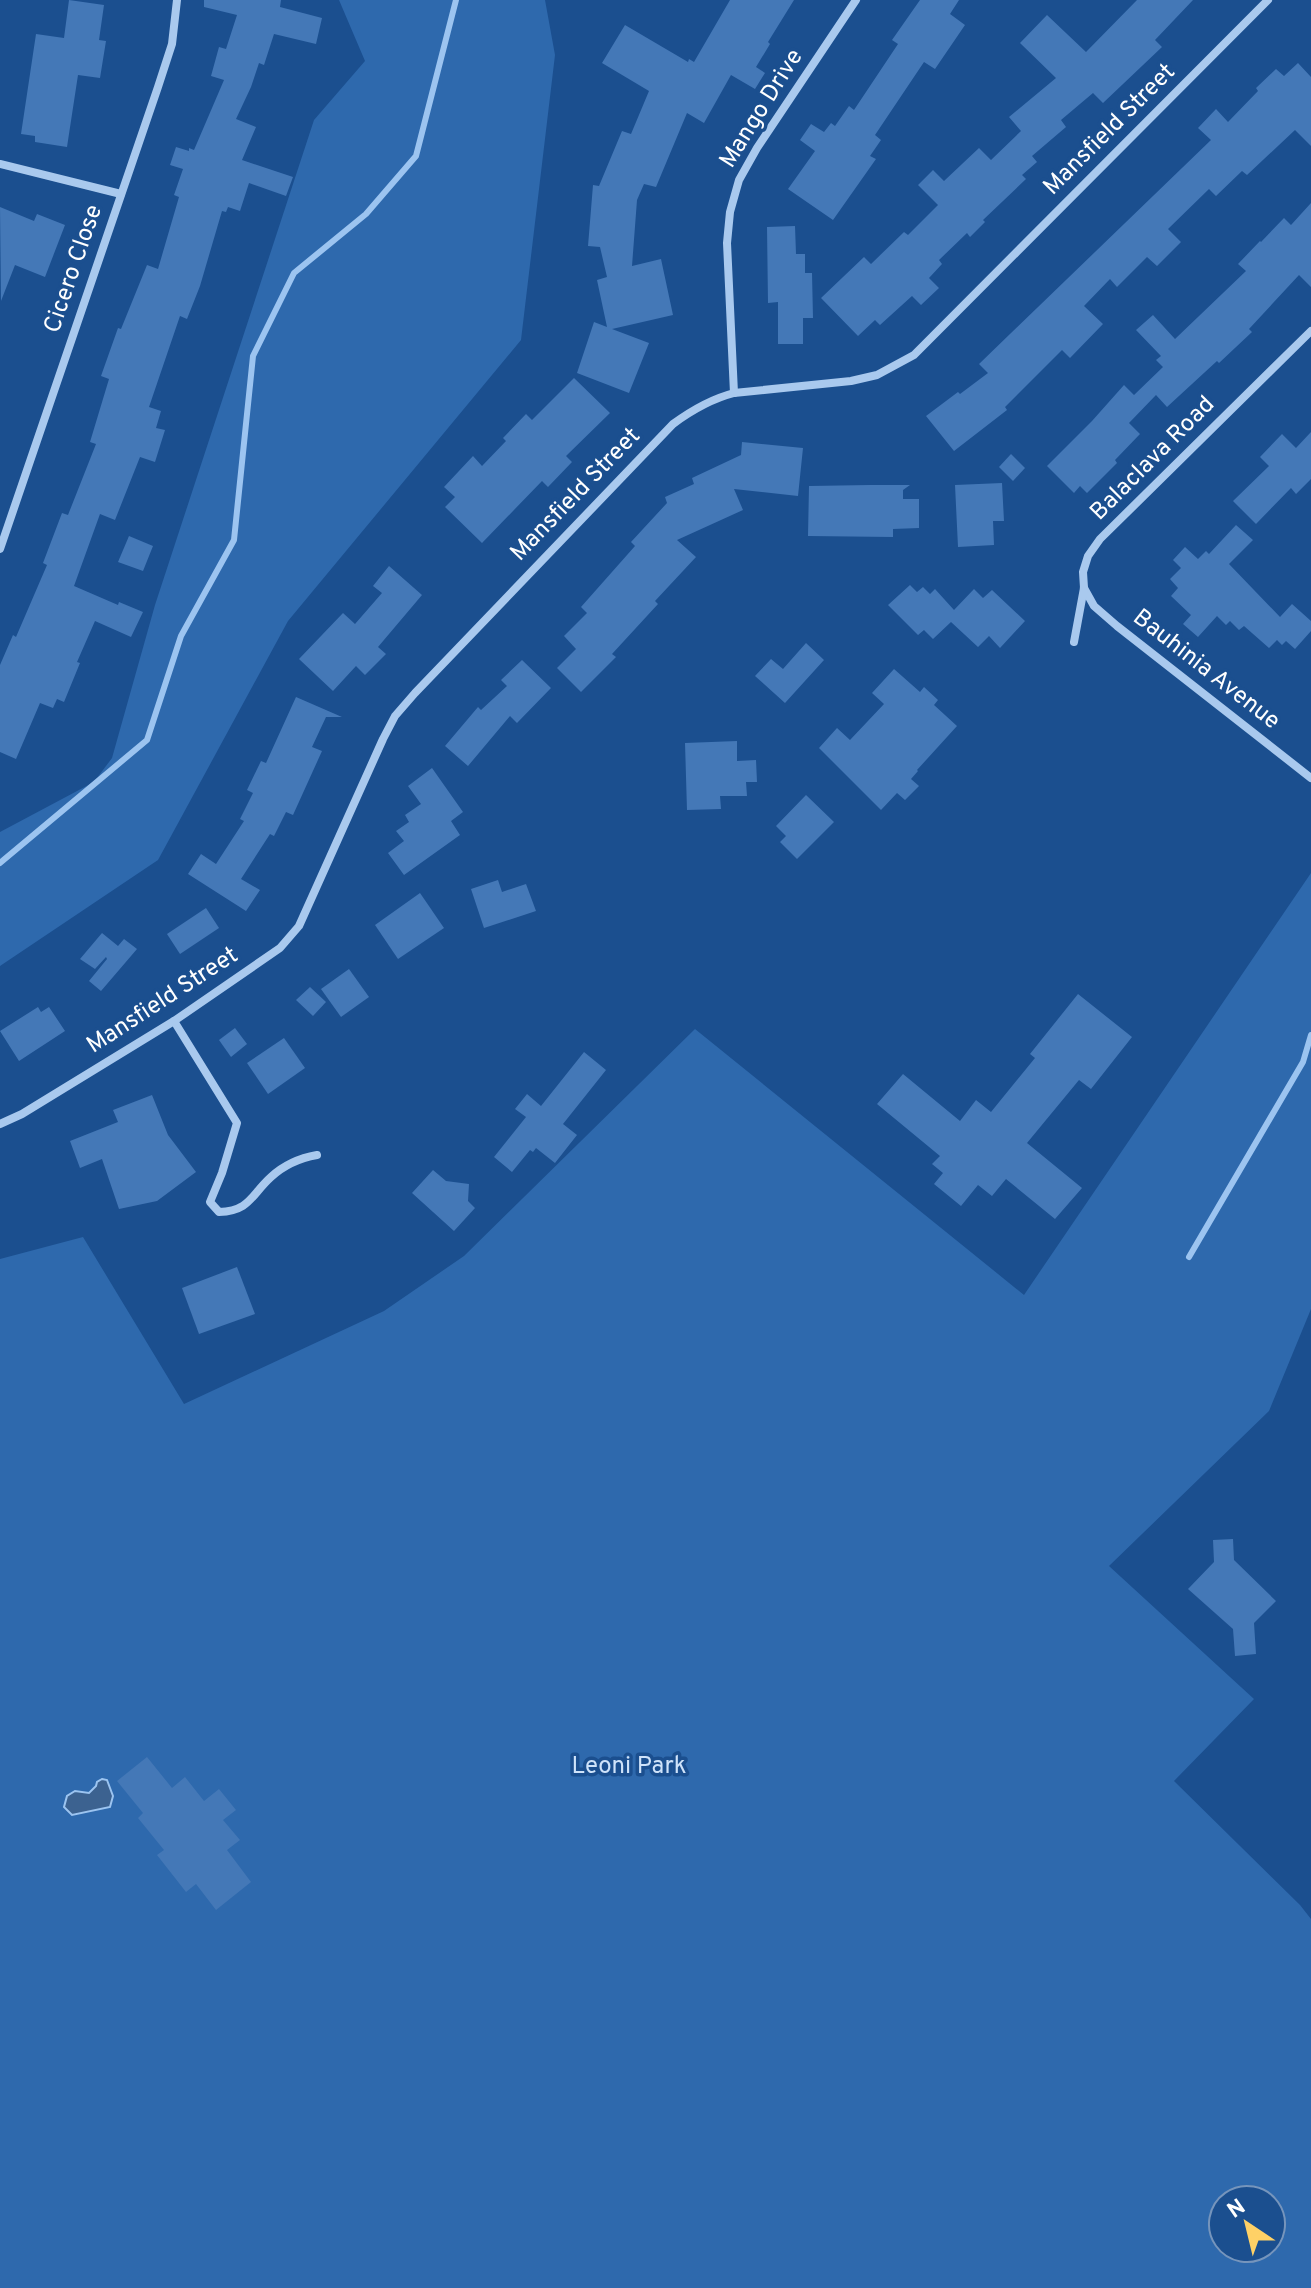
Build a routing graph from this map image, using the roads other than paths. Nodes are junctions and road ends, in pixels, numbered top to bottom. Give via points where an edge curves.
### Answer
1 (177, 0) edge
2 (856, 0) edge
3 (1268, 0) edge
4 (0, 164) edge
5 (121, 194) junction
6 (1311, 331) edge
7 (734, 393) junction
8 (0, 549) edge
9 (1084, 588) junction
10 (1074, 642) dead end
11 (1311, 778) edge
12 (174, 1021) junction
13 (0, 1124) edge
14 (317, 1155) dead end

1 - 5 street, Cicero Close via 172,44
2 - 7 street, Mango Drive via 739,180 727,243
3 - 7 street, Mansfield Street via 914,355 877,375 851,381
4 - 5 street
5 - 8 street, Cicero Close
6 - 9 street, Balaclava Road via 1100,539 1088,556
7 - 12 street, Mansfield Street via 692,410 663,434 415,693 383,739 299,926 280,948
9 - 10 street, Balaclava Road
9 - 11 street, Bauhinia Avenue via 1094,606 1117,626
12 - 13 street, Mansfield Street
12 - 14 street via 237,1123 210,1202 219,1212 231,1212 252,1200 270,1177 299,1158

